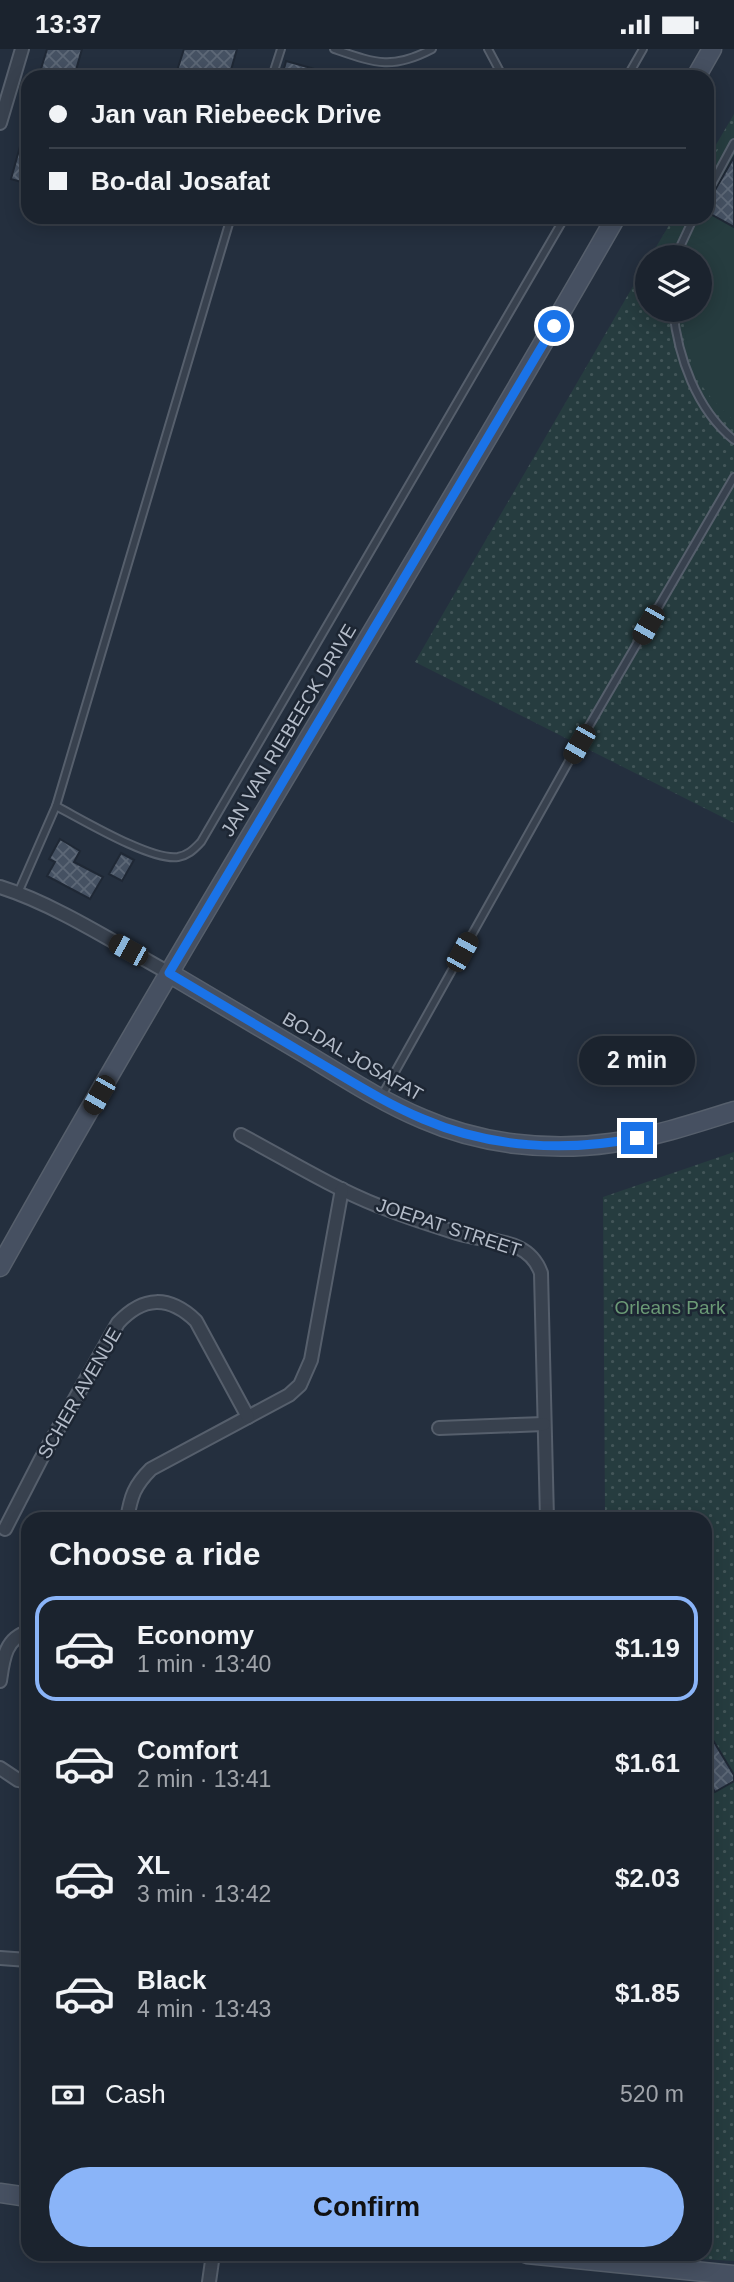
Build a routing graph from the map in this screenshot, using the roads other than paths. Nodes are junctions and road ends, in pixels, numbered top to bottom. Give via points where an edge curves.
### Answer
1 (22, 49) edge
2 (281, 49) edge
3 (334, 49) edge
4 (432, 49) edge
5 (488, 49) edge
6 (643, 49) edge
7 (712, 49) edge
8 (274, 70) edge
9 (499, 70) edge
10 (631, 70) edge
11 (700, 70) edge
12 (0, 123) edge
13 (734, 143) edge
14 (714, 180) edge
15 (229, 224) edge
16 (561, 224) edge
17 (612, 224) edge
18 (691, 224) edge
19 (681, 245) edge
20 (675, 322) edge
21 (734, 440) edge
22 (734, 477) edge
23 (56, 806) junction
24 (0, 887) edge
25 (18, 893) junction
26 (169, 973) junction
27 (380, 1098) junction
28 (734, 1111) edge
29 (241, 1135) dead end
30 (342, 1189) junction
31 (0, 1267) edge
32 (248, 1417) junction
33 (544, 1424) junction
34 (439, 1428) dead end
35 (128, 1512) edge
36 (547, 1512) edge
37 (5, 1529) dead end
38 (21, 1635) edge
39 (0, 1681) edge
40 (0, 1768) edge
41 (21, 1780) edge
42 (0, 1958) edge
43 (21, 1960) edge
44 (0, 2193) edge
45 (21, 2196) edge
46 (212, 2261) edge
47 (599, 2261) edge
48 (734, 2274) edge
49 (209, 2282) edge

1 - 12 street
2 - 8 lane
3 - 4 lane via 366,60 396,63
5 - 9 lane
6 - 10 lane
7 - 11 main road
13 - 14 lane
15 - 23 lane
16 - 23 lane via 201,842 179,857 154,854
17 - 26 main road, JAN VAN RIEBEECK DRIVE
18 - 19 lane
20 - 21 lane via 691,382
22 - 27 lane
23 - 25 lane
24 - 25 street
25 - 26 street
26 - 27 main road, BO-DAL JOSAFAT
26 - 31 main road, JAN VAN RIEBEECK DRIVE
27 - 28 main road, BO-DAL JOSAFAT via 463,1133 509,1143 558,1146 609,1144
29 - 30 street, JOEPAT STREET
30 - 32 street via 307,1373 289,1395
30 - 33 street, JOEPAT STREET via 408,1217 521,1248 537,1261
32 - 35 street via 151,1469 137,1483
32 - 37 street, SCHER AVENUE via 196,1321 184,1309 165,1302 145,1302 130,1309 118,1323
33 - 34 street
33 - 36 street, JOEPAT STREET
38 - 39 street via 7,1648
40 - 41 street
42 - 43 street
44 - 45 main road
46 - 49 street
47 - 48 main road

